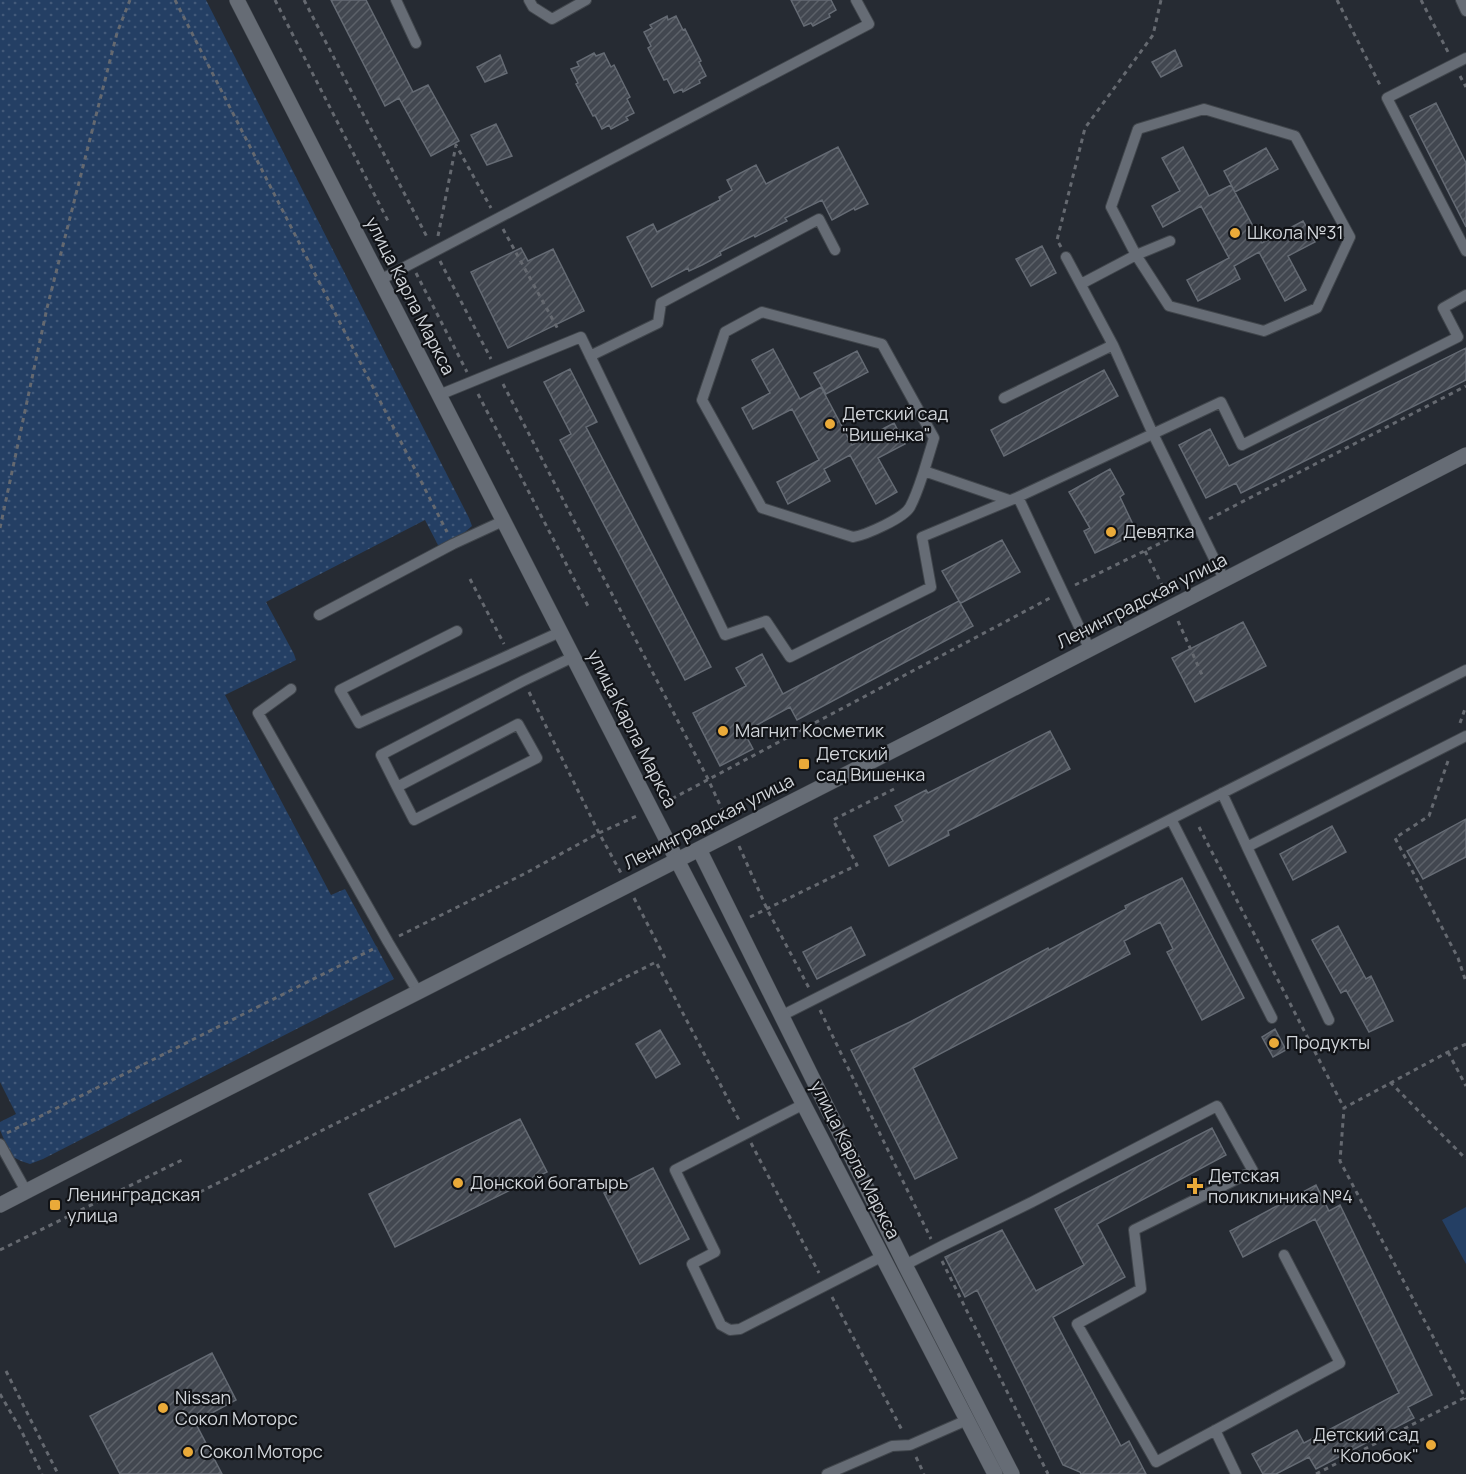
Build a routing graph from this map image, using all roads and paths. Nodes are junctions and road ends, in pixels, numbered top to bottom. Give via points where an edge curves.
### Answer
1 (130, 0) edge
2 (175, 0) edge
3 (237, 0) edge
4 (274, 0) edge
5 (304, 0) edge
6 (396, 0) edge
7 (529, 0) edge
8 (586, 0) edge
9 (856, 0) edge
10 (1161, 0) edge
11 (1337, 0) edge
12 (1421, 0) edge
13 (1461, 0) edge
14 (1466, 11) edge
15 (416, 43) dead end
16 (1466, 58) edge
17 (1454, 64) junction
18 (1466, 87) edge
19 (1387, 98) junction
20 (388, 221) dead end
21 (1170, 241) dead end
22 (835, 250) dead end
23 (1466, 251) edge
24 (435, 252) junction
25 (1136, 255) junction
26 (1066, 257) joint
27 (411, 264) junction
28 (380, 280) junction
29 (1081, 284) junction
30 (1466, 295) edge
31 (1113, 345) junction
32 (590, 356) junction
33 (497, 371) junction
34 (472, 382) junction
35 (1466, 386) edge
36 (439, 395) junction
37 (1004, 398) dead end
38 (1153, 434) junction
39 (1466, 455) edge
40 (1466, 462) edge
41 (924, 471) junction
42 (1014, 499) junction
43 (503, 521) junction
44 (1197, 525) junction
45 (0, 528) edge
46 (453, 544) junction
47 (470, 579) dead end
48 (1225, 581) junction
49 (1063, 591) junction
50 (589, 608) dead end
51 (319, 615) dead end
52 (458, 631) dead end
53 (560, 632) junction
54 (1090, 650) junction
55 (509, 654) junction
56 (573, 657) junction
57 (1466, 670) edge
58 (523, 681) junction
59 (291, 688) dead end
60 (1466, 706) edge
61 (1466, 736) edge
62 (1454, 742) junction
63 (708, 779) junction
64 (396, 787) junction
65 (894, 789) dead end
66 (1222, 793) junction
67 (651, 809) junction
68 (1171, 819) junction
69 (1199, 827) dead end
70 (599, 833) junction
71 (733, 833) junction
72 (1247, 847) junction
73 (699, 850) junction
74 (678, 861) junction
75 (628, 886) junction
76 (767, 909) junction
77 (736, 924) junction
78 (388, 942) junction
79 (664, 958) dead end
80 (1466, 982) edge
81 (418, 992) junction
82 (814, 999) junction
83 (781, 1016) junction
84 (1272, 1018) dead end
85 (1329, 1020) dead end
86 (1466, 1044) edge
87 (1448, 1052) junction
88 (1390, 1082) junction
89 (1466, 1086) edge
90 (804, 1104) junction
91 (1344, 1108) junction
92 (746, 1134) junction
93 (0, 1136) edge
94 (0, 1144) edge
95 (184, 1159) dead end
96 (1466, 1159) edge
97 (26, 1191) junction
98 (200, 1192) dead end
99 (0, 1207) edge
100 (936, 1248) junction
101 (0, 1250) edge
102 (1284, 1255) dead end
103 (883, 1256) junction
104 (905, 1265) junction
105 (826, 1285) junction
106 (6, 1371) dead end
107 (0, 1394) edge
108 (1466, 1397) edge
109 (967, 1420) junction
110 (1215, 1430) junction
111 (910, 1445) junction
112 (42, 1474) edge
113 (58, 1474) edge
114 (827, 1474) edge
115 (924, 1474) edge
116 (995, 1474) edge
117 (1012, 1474) edge
118 (1048, 1474) edge
119 (1236, 1474) edge
120 (1316, 1474) edge

1 - 45 path via 117,33 47,308
2 - 46 path
3 - 28 street, улица Карла Маркса
4 - 20 path
5 - 24 path
6 - 15 lane
7 - 8 lane via 532,7 552,19
9 - 24 lane via 869,24
10 - 26 path via 1153,35 1085,128 1058,240
11 - 19 path
12 - 17 path
13 - 14 lane
16 - 17 lane
17 - 18 path
17 - 19 lane
19 - 23 lane
21 - 25 lane
22 - 32 lane via 819,219 661,303 658,323
24 - 27 lane
24 - 33 path
25 - 25 lane via 1169,306 1264,331 1317,308 1350,237 1295,136 1204,110 1138,129 1111,207
25 - 29 lane
26 - 29 lane
27 - 28 lane
27 - 34 path
28 - 36 street, улица Карла Маркса
29 - 31 lane
30 - 38 lane via 1443,308 1458,337 1242,445 1221,402
31 - 37 lane
31 - 38 lane
32 - 33 lane via 581,337
32 - 42 lane via 725,635 766,621 790,657 931,587 922,537
33 - 34 lane
33 - 63 path
34 - 36 lane
34 - 50 path
35 - 44 path
36 - 43 street, улица Карла Маркса
38 - 42 lane
38 - 44 lane
39 - 48 street, Ленинградская улица
40 - 48 street
41 - 41 lane via 910,508 861,536 853,537 762,508 702,400 725,332 762,312 882,344 934,438
41 - 42 lane
42 - 49 lane
43 - 46 lane
43 - 53 street, улица Карла Маркса
44 - 48 lane
44 - 49 path
46 - 51 lane
47 - 55 path
48 - 54 street, Ленинградская улица
48 - 71 street
49 - 54 lane
49 - 63 path
52 - 55 lane via 340,690 359,723
53 - 55 lane
53 - 56 street, улица Карла Маркса
54 - 71 street, Ленинградская улица
56 - 58 lane
56 - 67 street, улица Карла Маркса
57 - 66 lane
58 - 64 lane via 381,755
58 - 70 path
59 - 78 lane via 258,713
60 - 62 path
61 - 62 lane
62 - 72 lane
62 - 80 path via 1429,816 1395,838 1458,958
63 - 67 path
63 - 71 path
64 - 64 lane via 518,724 537,758 414,820
65 - 76 path via 833,819 857,865
66 - 68 lane
66 - 72 lane
67 - 70 path
67 - 74 street, улица Карла Маркса
68 - 82 lane
68 - 84 lane
69 - 91 path
70 - 75 path
70 - 78 path
71 - 73 street, Ленинградская улица
71 - 76 path
72 - 85 lane
73 - 74 street, Ленинградская улица
73 - 77 street, улица Карла Маркса
74 - 75 street, Ленинградская улица
74 - 90 street, улица Карла Маркса
75 - 79 path
75 - 81 street, Ленинградская улица
75 - 99 street
76 - 77 path
76 - 82 path
77 - 83 street, улица Карла Маркса
78 - 81 lane
78 - 93 path
81 - 97 street, Ленинградская улица
82 - 83 lane
82 - 100 path
83 - 104 street, улица Карла Маркса
86 - 87 path
87 - 88 path
87 - 89 path
88 - 91 path
88 - 96 path
90 - 92 lane
90 - 103 street, улица Карла Маркса
91 - 108 path via 1340,1161
92 - 98 path via 657,962
92 - 105 path
92 - 105 lane via 675,1170 715,1252 692,1264 721,1325 730,1330 740,1329
94 - 97 lane
95 - 101 path
97 - 99 street, Ленинградская улица
100 - 104 lane
100 - 110 lane via 1216,1106 1253,1171 1134,1230 1141,1288 1077,1324 1156,1462
100 - 118 path
102 - 110 lane via 1340,1364
103 - 105 lane
103 - 109 street, улица Карла Маркса
104 - 117 street, улица Карла Маркса
105 - 111 path
106 - 113 path
107 - 112 path
108 - 120 path
109 - 111 lane
109 - 116 street, улица Карла Маркса
110 - 119 lane
111 - 114 lane via 892,1446
111 - 115 path

